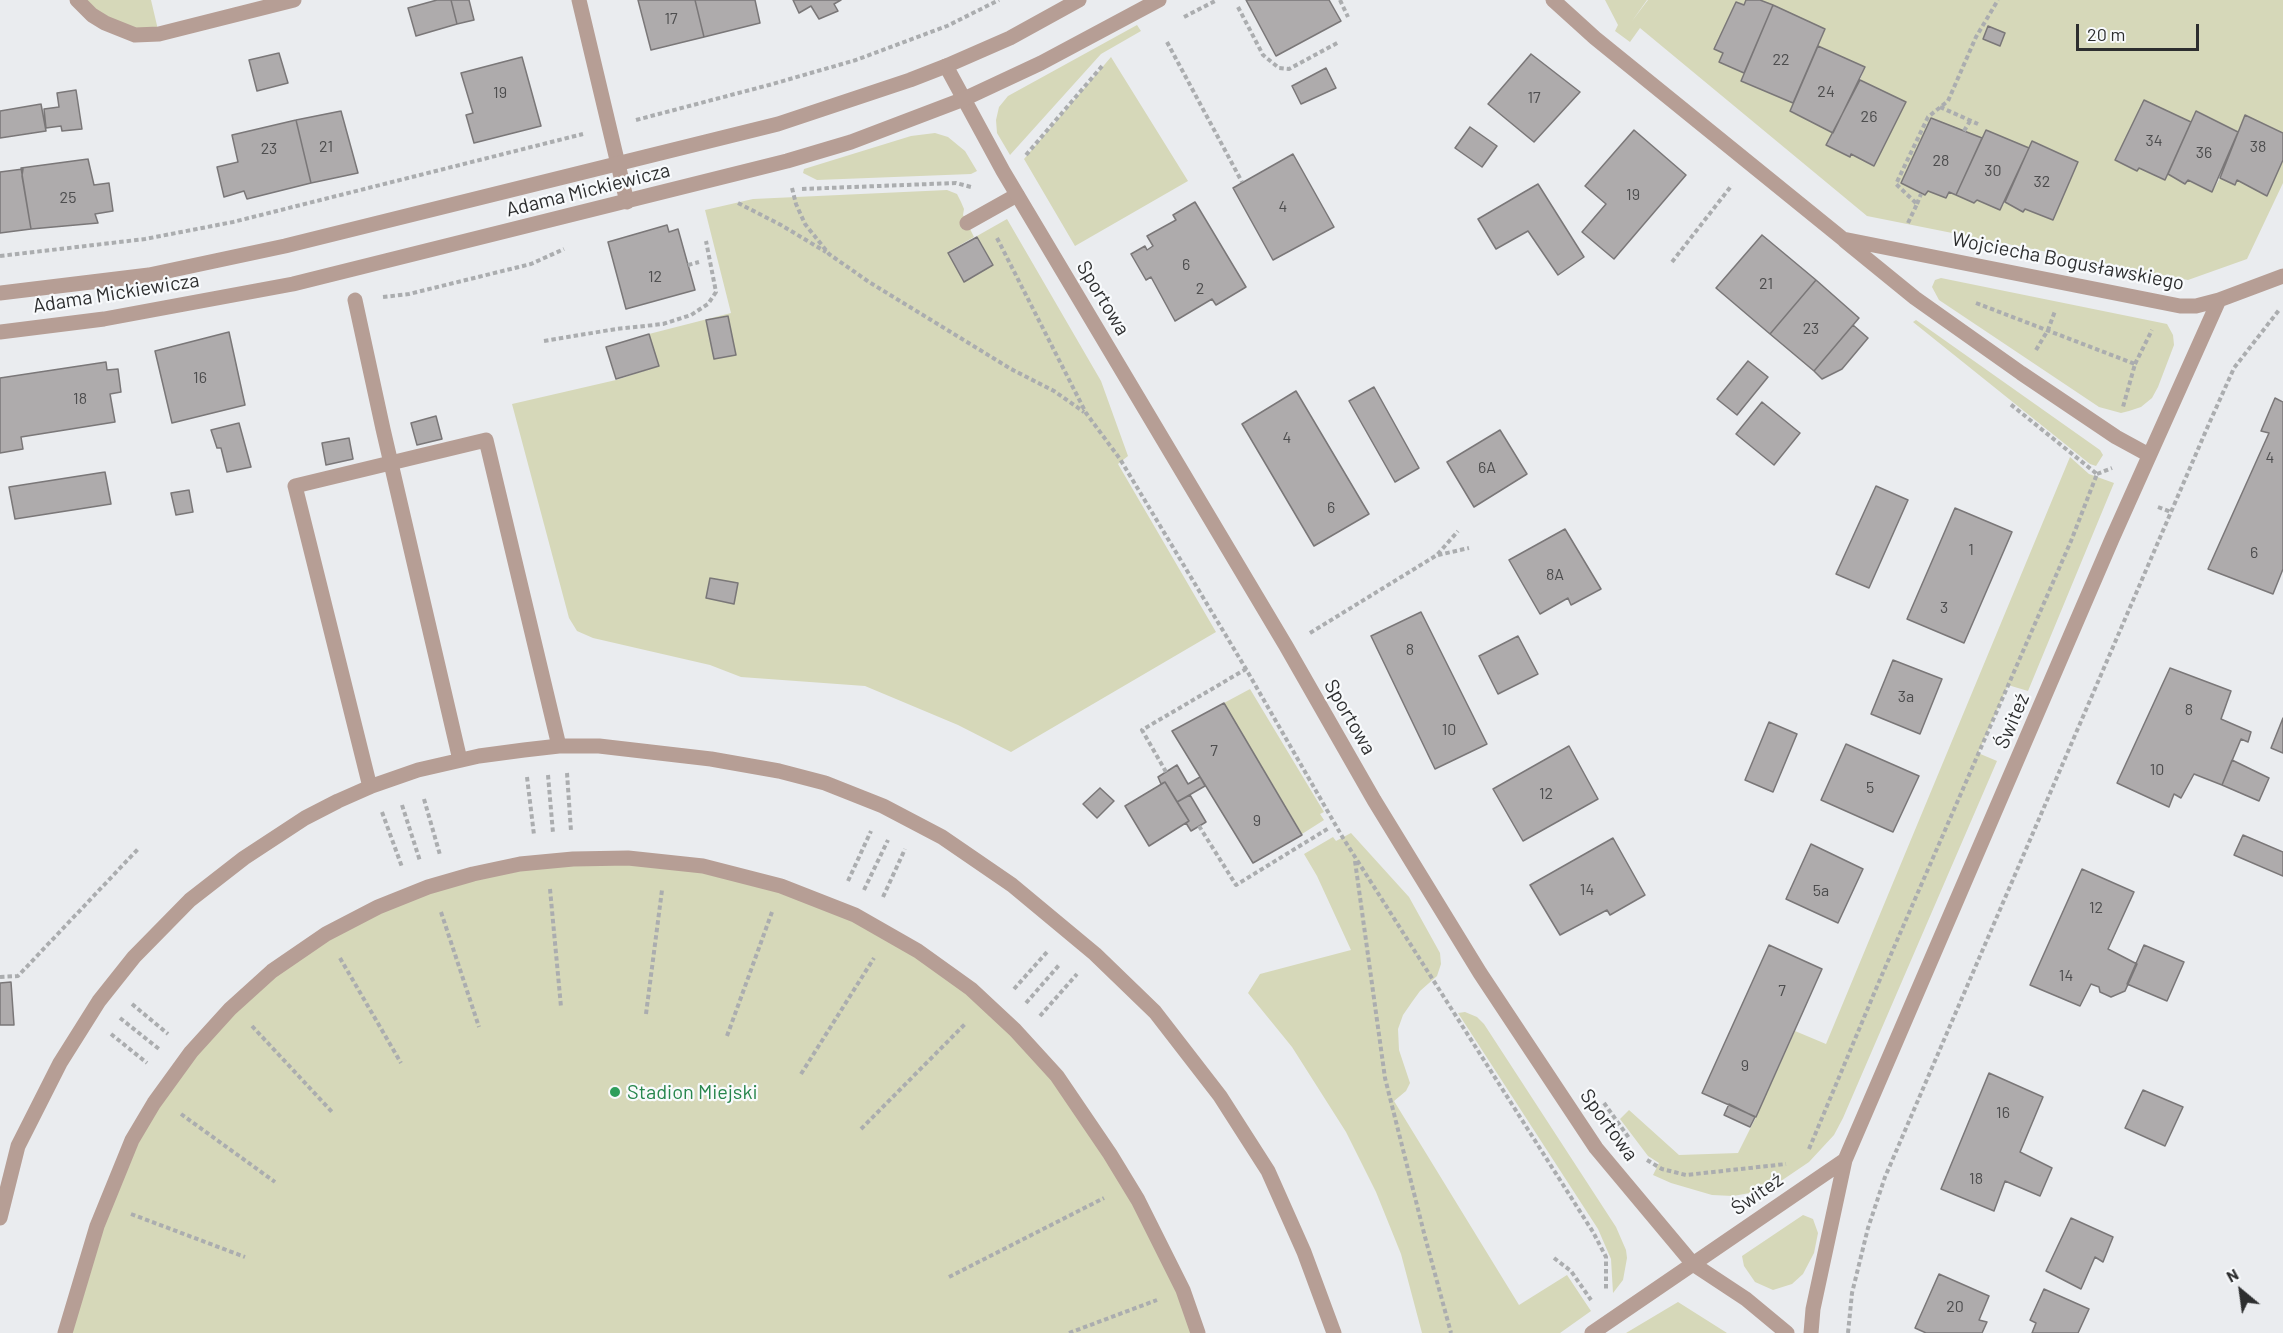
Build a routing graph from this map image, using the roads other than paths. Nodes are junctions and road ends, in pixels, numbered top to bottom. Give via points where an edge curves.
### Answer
1 (77, 0) edge
2 (294, 0) edge
3 (579, 0) edge
4 (1078, 0) edge
5 (1159, 0) edge
6 (1553, 0) edge
7 (946, 66) junction
8 (964, 99) junction
9 (618, 164) junction
10 (1017, 195) junction
11 (627, 202) junction
12 (967, 223) dead end
13 (1843, 239) junction
14 (2283, 276) edge
15 (0, 293) edge
16 (355, 300) dead end
17 (2219, 300) junction
18 (0, 332) edge
19 (2149, 455) junction
20 (391, 463) junction
21 (556, 747) junction
22 (460, 760) junction
23 (371, 786) junction
24 (1845, 1160) junction
25 (0, 1218) edge
26 (1693, 1264) junction
27 (65, 1333) edge
28 (1198, 1333) edge
29 (1334, 1333) edge
30 (1592, 1333) edge
31 (1787, 1333) edge
32 (1811, 1333) edge

1 - 2 street via 105,23 135,35 159,34
3 - 9 street
4 - 7 street, Adama Mickiewicza via 1010,38
5 - 8 street, Adama Mickiewicza
6 - 13 street, Wojciecha Bogusławskiego
7 - 8 street, Sportowa
7 - 9 street, Adama Mickiewicza via 778,124
8 - 10 street, Sportowa
8 - 11 street, Adama Mickiewicza via 816,153
9 - 11 street
9 - 15 street, Adama Mickiewicza via 149,275
10 - 12 street
10 - 26 street, Sportowa via 1480,973 1596,1148
11 - 18 street, Adama Mickiewicza via 293,285 104,319
13 - 17 street, Wojciecha Bogusławskiego via 2165,303 2196,306
13 - 19 street, Wojciecha Bogusławskiego via 1915,298 2021,373 2115,437
14 - 17 street, Wojciecha Bogusławskiego
16 - 20 street
17 - 19 street, Świteź
19 - 24 street, Świteź
20 - 21 street via 486,440
20 - 22 street
20 - 23 street via 295,486
21 - 22 street
21 - 29 street via 599,746 711,759 825,783 900,814 942,837 1012,885 1081,941 1155,1012 1220,1096 1268,1172
22 - 23 street
23 - 25 street via 305,818 244,858 190,900 134,957 99,1001 60,1063 18,1146
24 - 26 street, Świteź
24 - 32 street, Świteź
26 - 30 street, Świteź
26 - 31 street, Sportowa via 1746,1299
27 - 28 street via 97,1226 132,1140 191,1052 272,971 326,934 378,907 436,885 473,874 547,862 628,858 703,867 781,886 853,914 918,951 971,989 1057,1076 1129,1185 1183,1290

